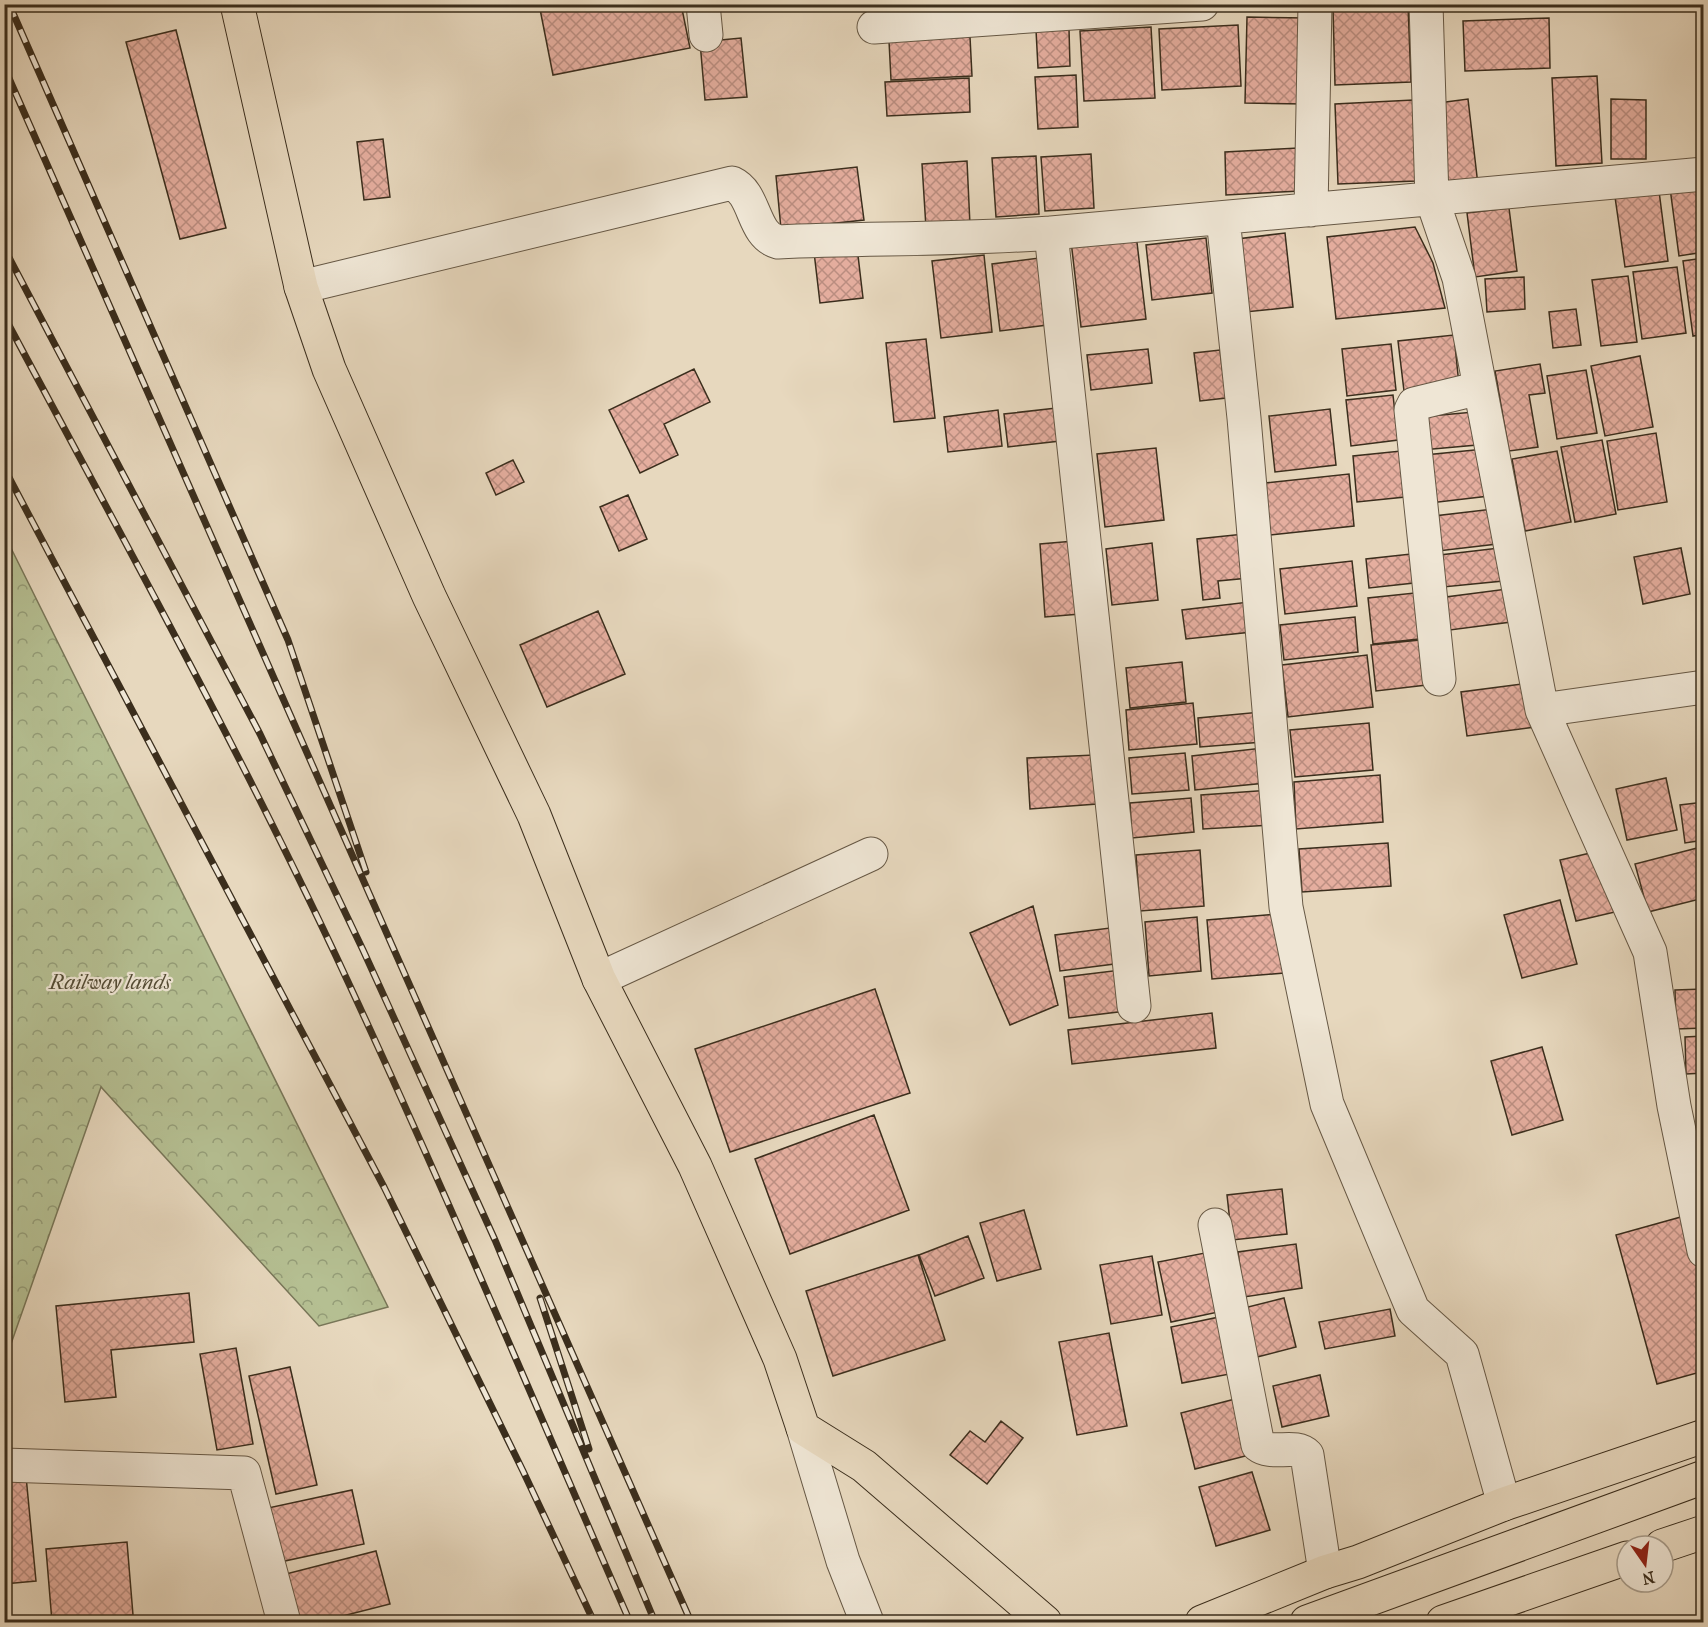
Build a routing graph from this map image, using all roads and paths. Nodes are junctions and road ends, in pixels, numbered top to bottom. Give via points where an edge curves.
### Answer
1 (237, 4) edge
2 (1202, 4) edge
3 (1315, 4) edge
4 (1426, 4) edge
5 (874, 27) dead end
6 (1704, 174) edge
7 (1432, 199) junction
8 (1311, 210) junction
9 (1223, 218) junction
10 (1051, 233) junction
11 (301, 287) junction
12 (1480, 388) junction
13 (1439, 680) dead end
14 (1704, 687) edge
15 (1542, 710) junction
16 (871, 854) dead end
17 (598, 979) junction
18 (1134, 1006) dead end
19 (1215, 1225) dead end
20 (1704, 1251) edge
21 (803, 1428) junction
22 (1704, 1436) edge
23 (4, 1465) edge
24 (1704, 1478) edge
25 (1504, 1504) junction
26 (1704, 1532) edge
27 (1675, 1542) edge
28 (1615, 1562) edge
29 (1325, 1572) junction
30 (284, 1623) edge
31 (867, 1623) edge
32 (1045, 1623) edge
33 (1202, 1623) edge
34 (1307, 1623) edge
35 (1443, 1623) edge

1 - 11 main road
2 - 5 street
3 - 8 street
4 - 7 street
6 - 7 street
7 - 8 street
7 - 12 street via 1459,278
8 - 9 street
9 - 10 street
9 - 25 street via 1286,907 1327,1104 1413,1310 1462,1354
10 - 11 street via 778,242 766,235 743,190 732,183
10 - 18 street
11 - 17 main road via 363,450 534,815
12 - 13 street via 1414,404 1411,410
12 - 15 street
14 - 15 street
15 - 20 street via 1650,952 1674,1106
16 - 17 street
17 - 21 main road via 695,1166 780,1359
19 - 29 street via 1258,1445 1263,1449 1300,1450 1307,1455
21 - 31 street via 843,1561
21 - 32 main road via 864,1466
22 - 25 main road
23 - 30 street via 244,1473
24 - 34 main road
25 - 29 main road
26 - 27 main road
28 - 35 main road
29 - 33 main road

